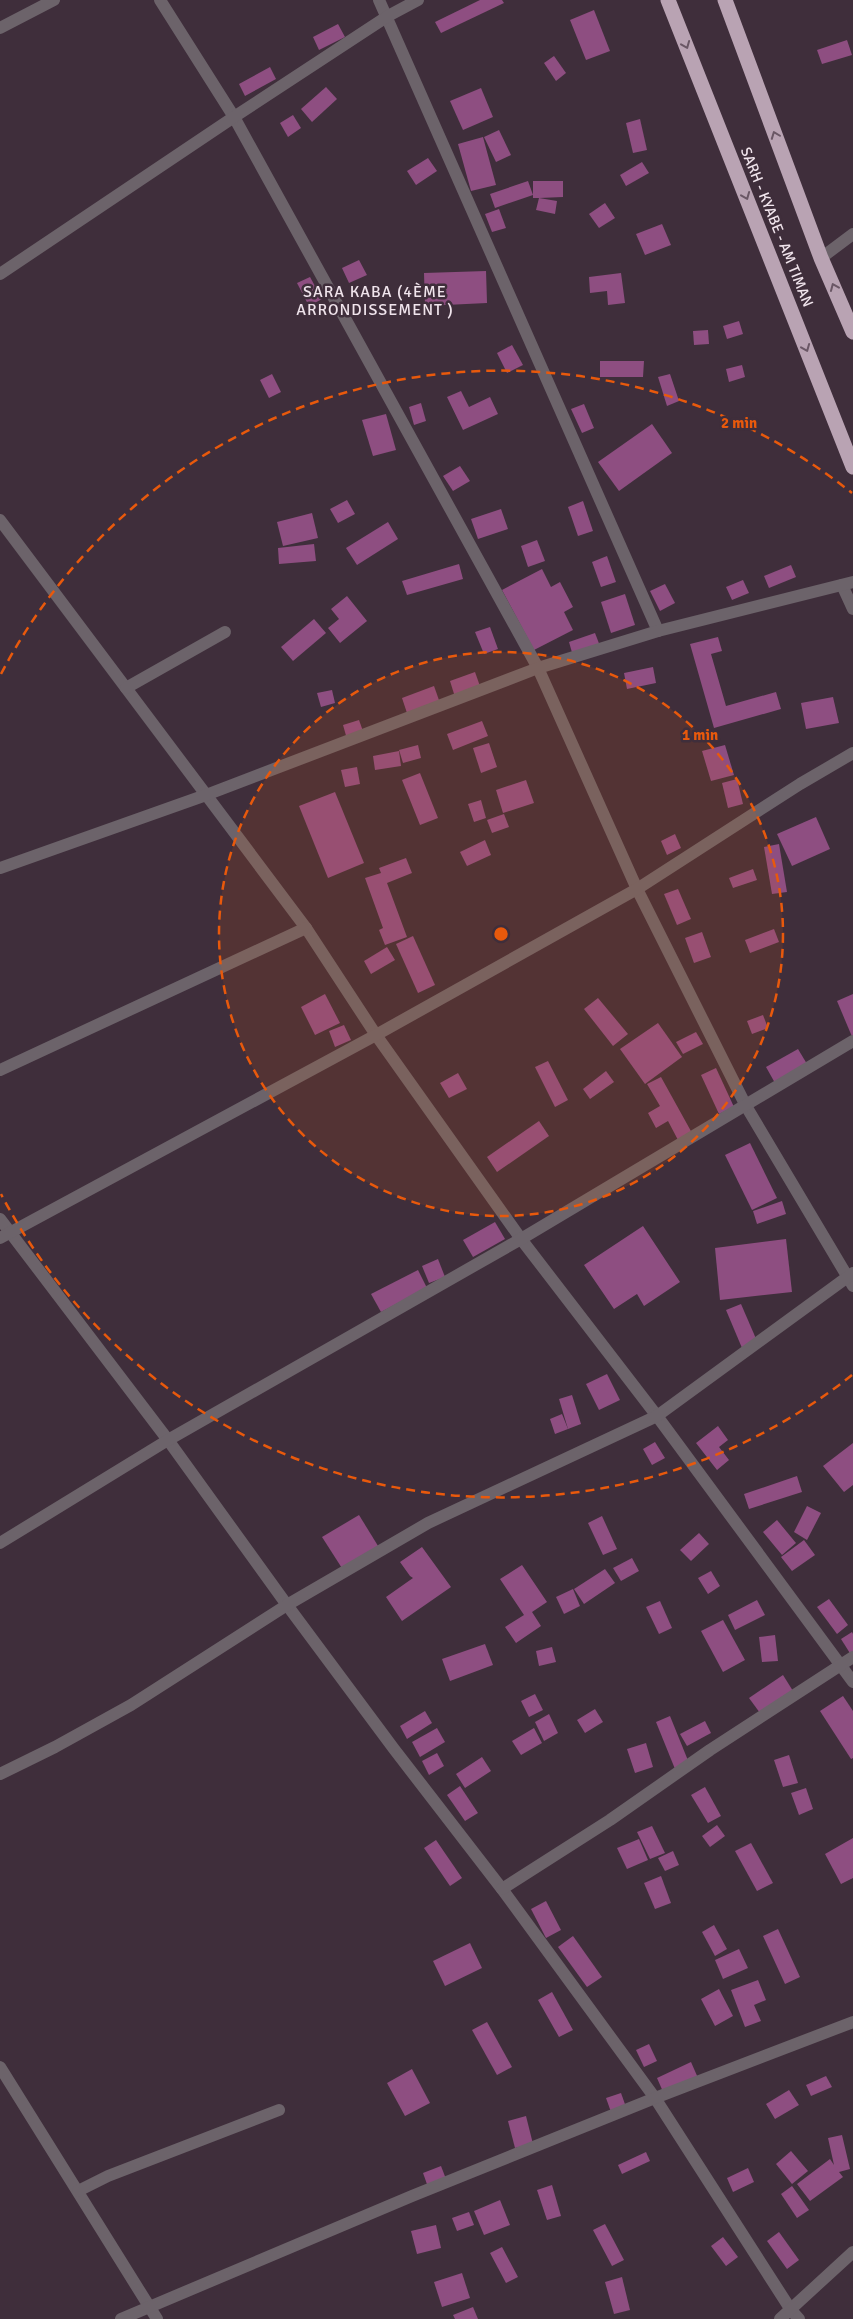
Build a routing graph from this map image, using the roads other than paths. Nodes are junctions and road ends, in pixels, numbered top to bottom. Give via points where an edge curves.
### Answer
1 (54, 0) edge
2 (160, 0) edge
3 (379, 0) edge
4 (418, 0) edge
5 (668, 0) edge
6 (725, 0) edge
7 (388, 16) junction
8 (0, 28) edge
9 (234, 117) junction
10 (853, 234) edge
11 (821, 258) junction
12 (0, 274) edge
13 (853, 332) edge
14 (853, 467) edge
15 (0, 520) edge
16 (848, 583) edge
17 (853, 608) edge
18 (658, 631) junction
19 (225, 632) dead end
20 (538, 668) junction
21 (126, 688) junction
22 (853, 753) edge
23 (206, 795) junction
24 (0, 868) edge
25 (637, 889) junction
26 (306, 928) junction
27 (376, 1035) junction
28 (853, 1040) edge
29 (0, 1070) edge
30 (746, 1106) junction
31 (0, 1218) edge
32 (5, 1235) edge
33 (522, 1239) junction
34 (851, 1278) edge
35 (657, 1416) junction
36 (168, 1440) junction
37 (0, 1543) edge
38 (287, 1605) junction
39 (853, 1657) edge
40 (841, 1666) junction
41 (853, 1682) edge
42 (0, 1774) edge
43 (502, 1889) junction
44 (853, 2022) edge
45 (0, 2067) edge
46 (654, 2098) junction
47 (279, 2110) dead end
48 (78, 2192) junction
49 (853, 2252) edge
50 (149, 2307) junction
51 (795, 2314) edge
52 (121, 2319) edge
53 (157, 2319) edge
54 (780, 2319) edge

1 - 8 street
2 - 9 street
3 - 7 street
4 - 7 street
5 -> 14 highway, SARH - KYABE - AM TIMAN
11 -> 6 highway, SARH - KYABE - AM TIMAN
7 - 9 street
7 - 18 street
9 - 12 street
9 - 20 street
10 - 11 street
13 -> 11 highway, SARH - KYABE - AM TIMAN
15 - 21 street
16 - 17 street
16 - 18 street
18 - 20 street
19 - 21 street
20 - 23 street
20 - 25 street
21 - 23 street
22 - 25 street
23 - 24 street
23 - 26 street
25 - 27 street
25 - 30 street
26 - 27 street
26 - 29 street
27 - 32 street
27 - 33 street
28 - 30 street
30 - 33 street
30 - 34 street
31 - 32 street
32 - 36 street
33 - 35 street
33 - 36 street
34 - 35 street
35 - 38 street via 428,1523
35 - 40 street
36 - 37 street
36 - 38 street
38 - 42 street via 132,1705
38 - 43 street
39 - 40 street
40 - 41 street
40 - 43 street
43 - 46 street
44 - 46 street
45 - 48 street
46 - 50 street
46 - 51 street
47 - 48 street via 108,2176
48 - 50 street
49 - 51 street
50 - 52 street
50 - 53 street
51 - 54 street

